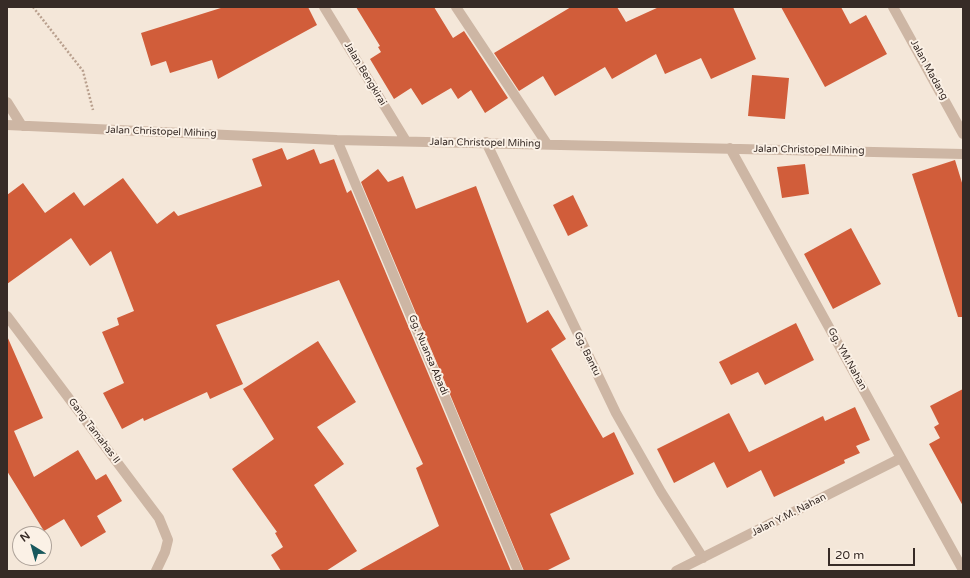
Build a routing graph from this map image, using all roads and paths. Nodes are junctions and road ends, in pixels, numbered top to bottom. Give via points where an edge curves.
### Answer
1 (33, 7) edge
2 (324, 7) edge
3 (456, 7) edge
4 (893, 7) edge
5 (7, 102) edge
6 (7, 126) edge
7 (22, 126) junction
8 (96, 130) junction
9 (963, 134) edge
10 (337, 140) junction
11 (406, 141) junction
12 (486, 142) junction
13 (547, 144) junction
14 (730, 148) junction
15 (963, 154) edge
16 (7, 316) edge
17 (901, 458) junction
18 (703, 558) junction
19 (963, 570) edge
20 (156, 571) edge
21 (518, 571) edge
22 (676, 571) edge

1 - 8 path via 83,71 92,102
2 - 11 street, Jalan Bengkirai
3 - 13 street
4 - 9 street, Jalan Madang
5 - 7 street
6 - 7 street, Jalan Christopel Mihing
7 - 8 street, Jalan Christopel Mihing
8 - 10 street, Jalan Christopel Mihing
10 - 11 street, Jalan Christopel Mihing
10 - 21 street, Gg. Nuansa Abadi
11 - 12 street, Jalan Christopel Mihing
12 - 13 street, Jalan Christopel Mihing
12 - 18 street, Gg. Bantu via 616,413 660,492
13 - 14 street, Jalan Christopel Mihing
14 - 15 street, Jalan Christopel Mihing
14 - 17 street, Gg. YM.Nahan
16 - 20 street, Gang Tamahas II via 159,518 168,540
17 - 18 street, Jalan Y.M. Nahan
17 - 19 street, Gg. YM.Nahan
18 - 22 street, Jalan Y.M. Nahan

